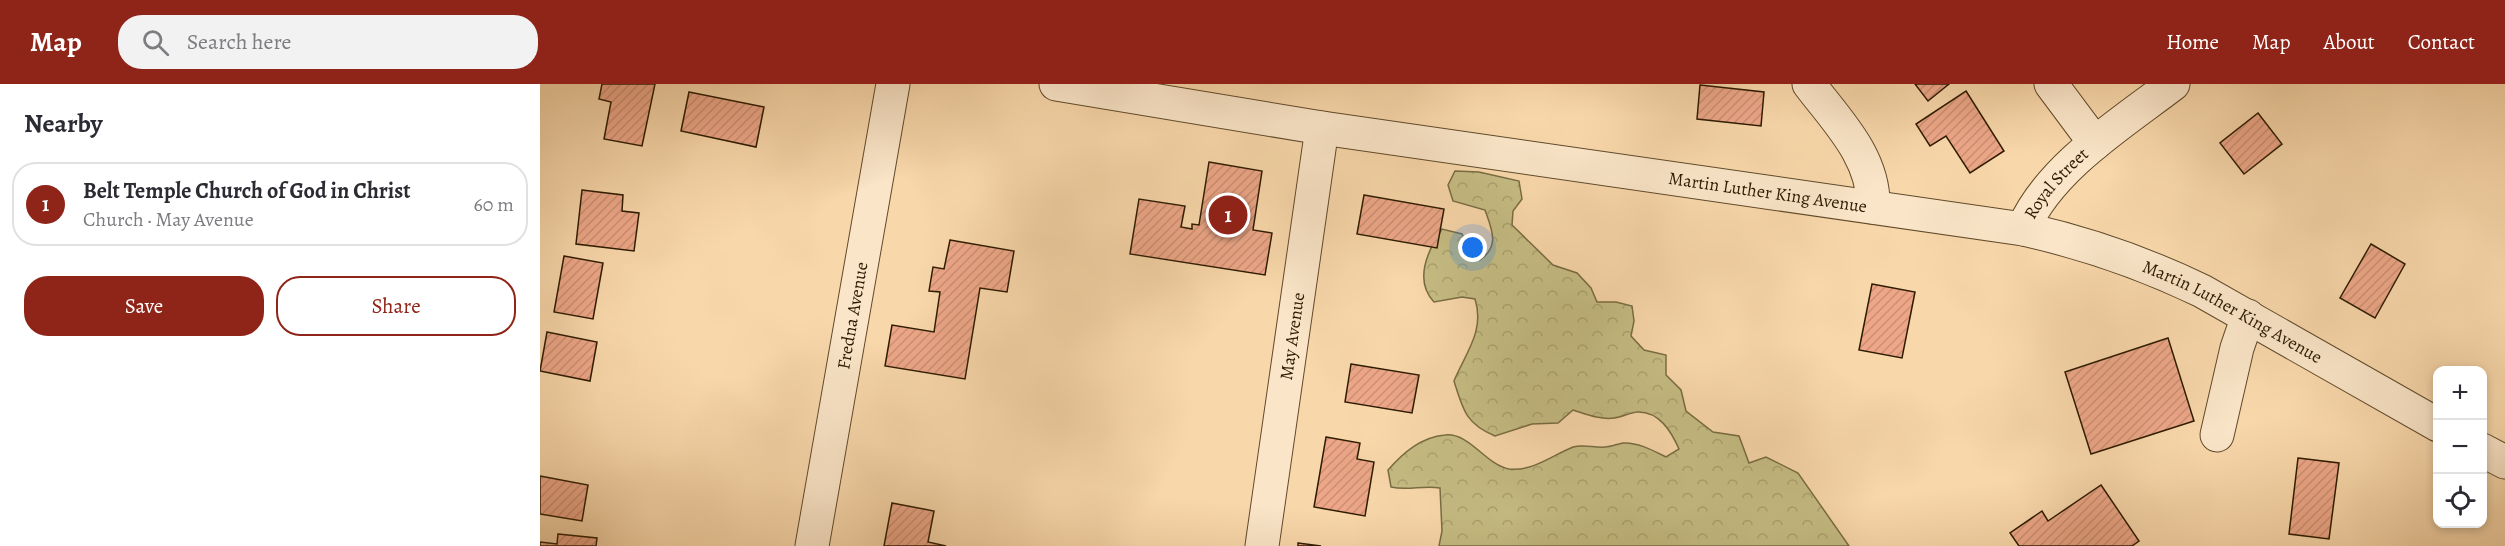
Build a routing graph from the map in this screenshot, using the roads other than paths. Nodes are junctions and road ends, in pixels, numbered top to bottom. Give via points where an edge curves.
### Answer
1 (892, 84) edge
2 (1056, 84) edge
3 (1809, 84) edge
4 (2051, 84) edge
5 (2173, 84) edge
6 (1322, 128) junction
7 (2095, 143) junction
8 (1873, 207) junction
9 (2023, 229) junction
10 (2248, 316) junction
11 (2433, 422) edge
12 (2217, 435) dead end
13 (2487, 453) edge
14 (2505, 462) edge
15 (812, 546) edge
16 (1262, 546) edge

1 - 15 street, Fredna Avenue
2 - 6 street, Martin Luther King Avenue
3 - 8 street via 1863,158 1871,176
4 - 7 street
5 - 7 street, Royal Street
6 - 8 street, Martin Luther King Avenue
6 - 16 street, May Avenue
7 - 9 street, Royal Street via 2038,202
8 - 9 street, Martin Luther King Avenue
9 - 10 street, Martin Luther King Avenue via 2066,238 2162,272
10 - 11 street, Martin Luther King Avenue
10 - 12 street
13 - 14 street

